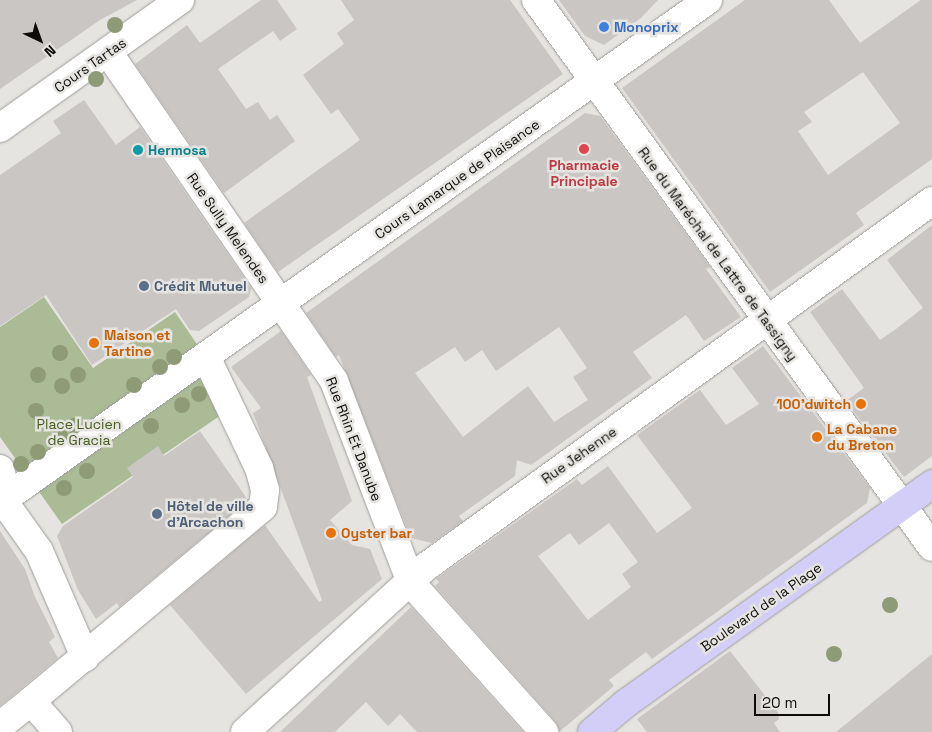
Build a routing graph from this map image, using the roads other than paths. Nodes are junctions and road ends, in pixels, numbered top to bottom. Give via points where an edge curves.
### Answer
1 (180, 0) edge
2 (536, 0) edge
3 (708, 0) edge
4 (147, 10) edge
5 (108, 52) junction
6 (594, 82) junction
7 (0, 128) edge
8 (932, 201) edge
9 (281, 304) junction
10 (767, 321) junction
11 (206, 357) junction
12 (0, 469) edge
13 (932, 484) edge
14 (1, 500) edge
15 (902, 507) junction
16 (932, 547) edge
17 (411, 583) junction
18 (85, 657) junction
19 (31, 702) junction
20 (0, 726) edge
21 (58, 732) edge
22 (245, 732) edge
23 (544, 732) edge
24 (592, 732) edge

1 - 4 street, Cours Tartas
2 - 6 street, Rue du Maréchal de Lattre de Tassigny
3 - 6 street, Cours Lamarque de Plaisance
4 - 5 street, Cours Tartas
5 - 7 street, Cours Tartas
5 - 9 street, Rue Sully Melendes
6 - 9 street, Cours Lamarque de Plaisance
6 - 10 street, Rue du Maréchal de Lattre de Tassigny
8 - 10 street, Rue Jehenne
9 - 11 street, Cours Lamarque de Plaisance
9 - 17 street, Rue Rhin Et Danube via 334,381
10 - 15 street, Rue du Maréchal de Lattre de Tassigny
10 - 17 street, Rue Jehenne via 475,528
11 - 14 street
11 - 18 street via 259,468 265,490 263,507
12 - 14 street via 4,484
13 - 15 main road, Boulevard de la Plage
14 - 18 street via 39,551
15 - 16 street, Rue du Maréchal de Lattre de Tassigny
15 - 24 main road, Boulevard de la Plage via 625,704
17 - 22 street, Rue Jehenne via 341,642
17 - 23 street
18 - 19 street
19 - 20 street
19 - 21 street

